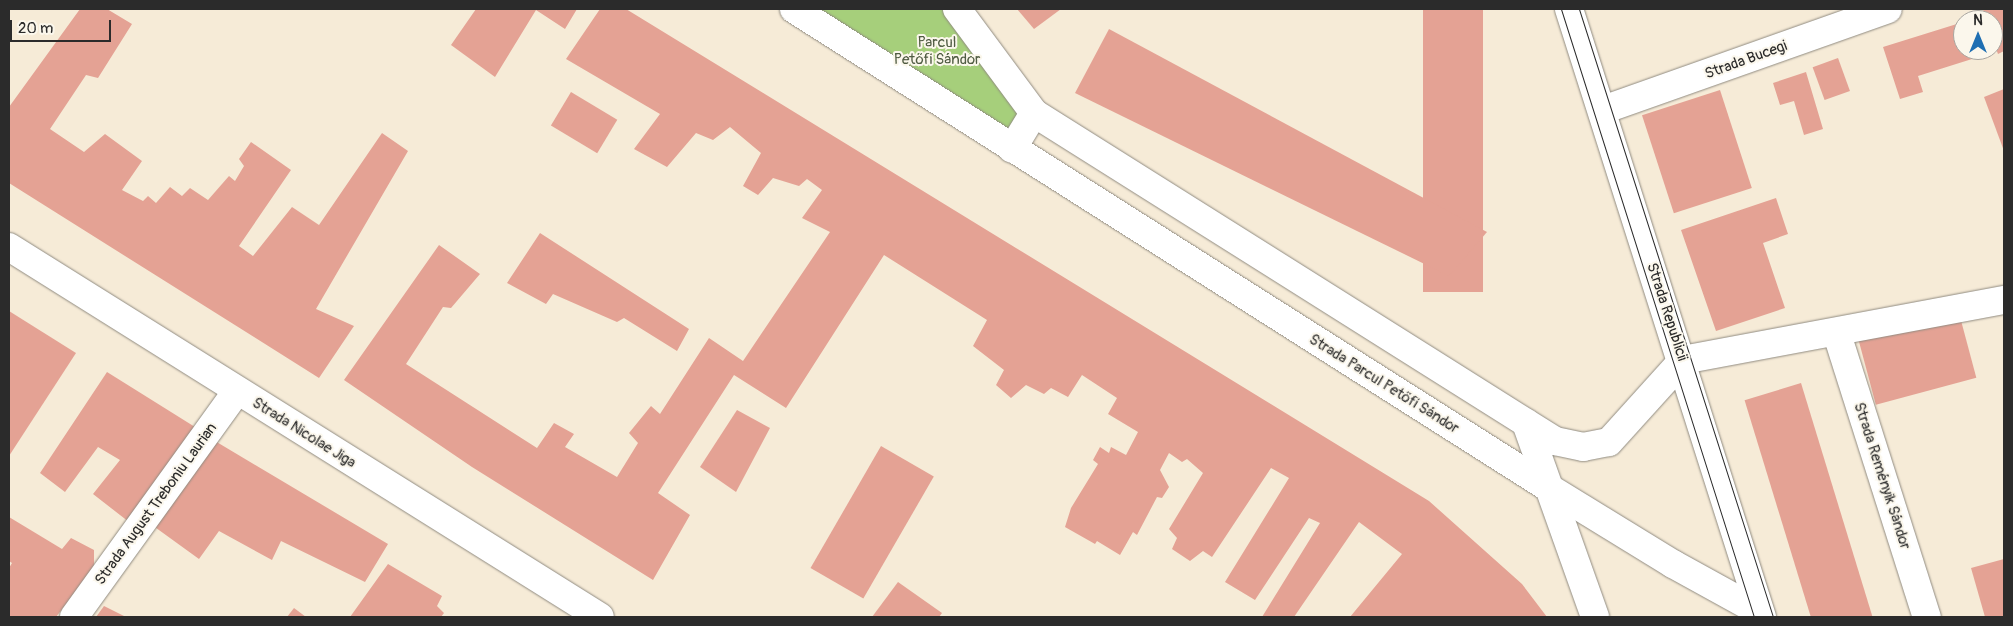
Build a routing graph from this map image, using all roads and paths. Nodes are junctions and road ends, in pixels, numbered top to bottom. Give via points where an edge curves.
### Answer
1 (794, 9) edge
2 (957, 9) edge
3 (1569, 9) edge
4 (1888, 9) edge
5 (1603, 110) junction
6 (1034, 113) junction
7 (1012, 149) junction
8 (9, 247) edge
9 (2004, 300) edge
10 (1837, 334) junction
11 (1683, 360) junction
12 (237, 392) junction
13 (1526, 423) junction
14 (1548, 488) junction
15 (587, 614) edge
16 (1761, 615) edge
17 (74, 617) edge
18 (1594, 617) edge
19 (1927, 617) edge

1 - 7 street, Strada Parcul Petőfi Sándor
2 - 6 street
3 - 5 street, Strada Republicii
4 - 5 street, Strada Bucegi
5 - 11 street, Strada Republicii
6 - 7 street
6 - 13 street
7 - 14 street, Strada Parcul Petőfi Sándor
8 - 12 street, Strada Nicolae Jiga
9 - 10 street
10 - 11 street
10 - 19 street, Strada Reményik Sándor
11 - 13 street via 1609,442 1583,448 1556,441
11 - 16 street, Strada Republicii
12 - 15 street, Strada Nicolae Jiga
12 - 17 street, Strada August Treboniu Laurian
13 - 14 street
14 - 16 street, Strada Parcul Petőfi Sándor
14 - 18 street

